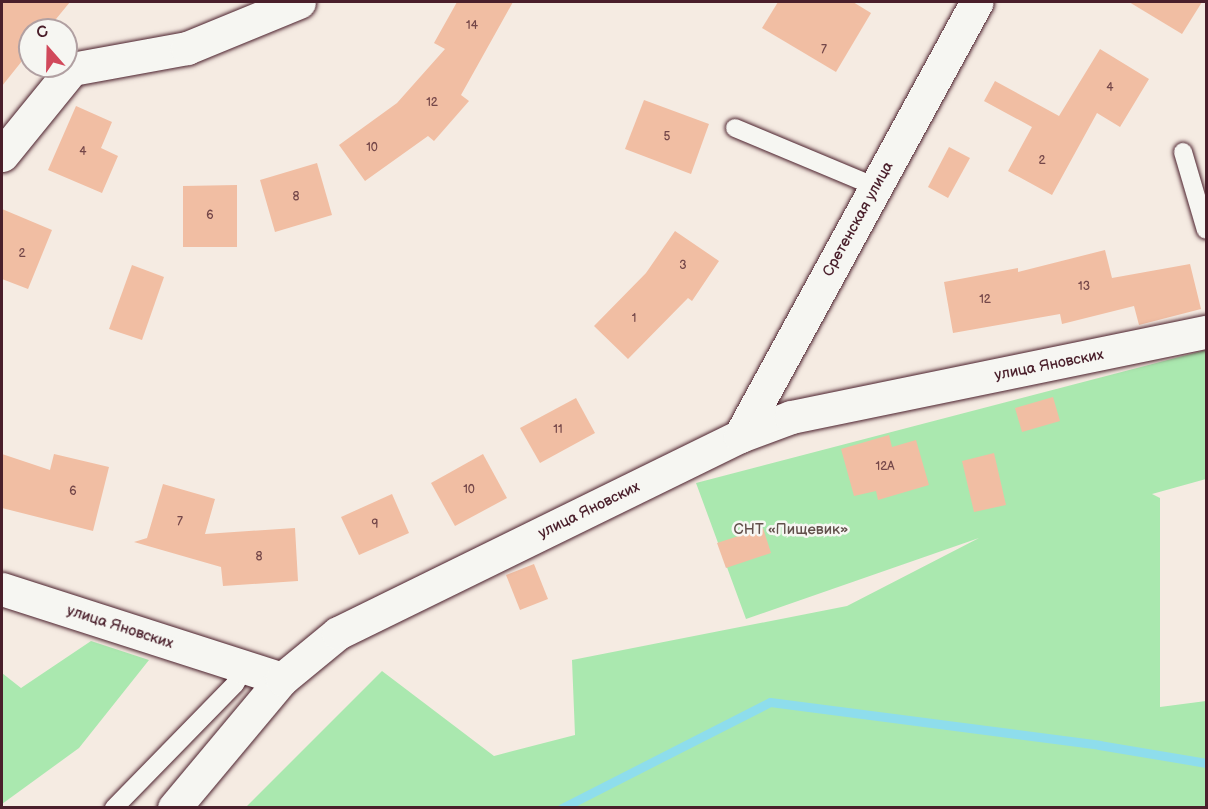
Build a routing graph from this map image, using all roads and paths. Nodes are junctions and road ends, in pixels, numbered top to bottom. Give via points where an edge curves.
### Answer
1 (299, 2) edge
2 (977, 2) edge
3 (735, 128) dead end
4 (1183, 152) dead end
5 (2, 154) edge
6 (876, 187) junction
7 (1206, 230) edge
8 (1206, 332) edge
9 (740, 436) junction
10 (2, 590) edge
11 (245, 667) junction
12 (282, 679) junction
13 (114, 807) edge
14 (174, 807) edge

1 - 5 street via 186,48 72,69
2 - 6 street, Сретенская улица
3 - 6 lane
4 - 7 lane
6 - 9 street, Сретенская улица
8 - 9 street, улица Яновских via 791,417
9 - 12 street, улица Яновских via 338,633
10 - 11 street, улица Яновских
11 - 12 street, улица Яновских
11 - 13 lane via 235,684
12 - 14 street

